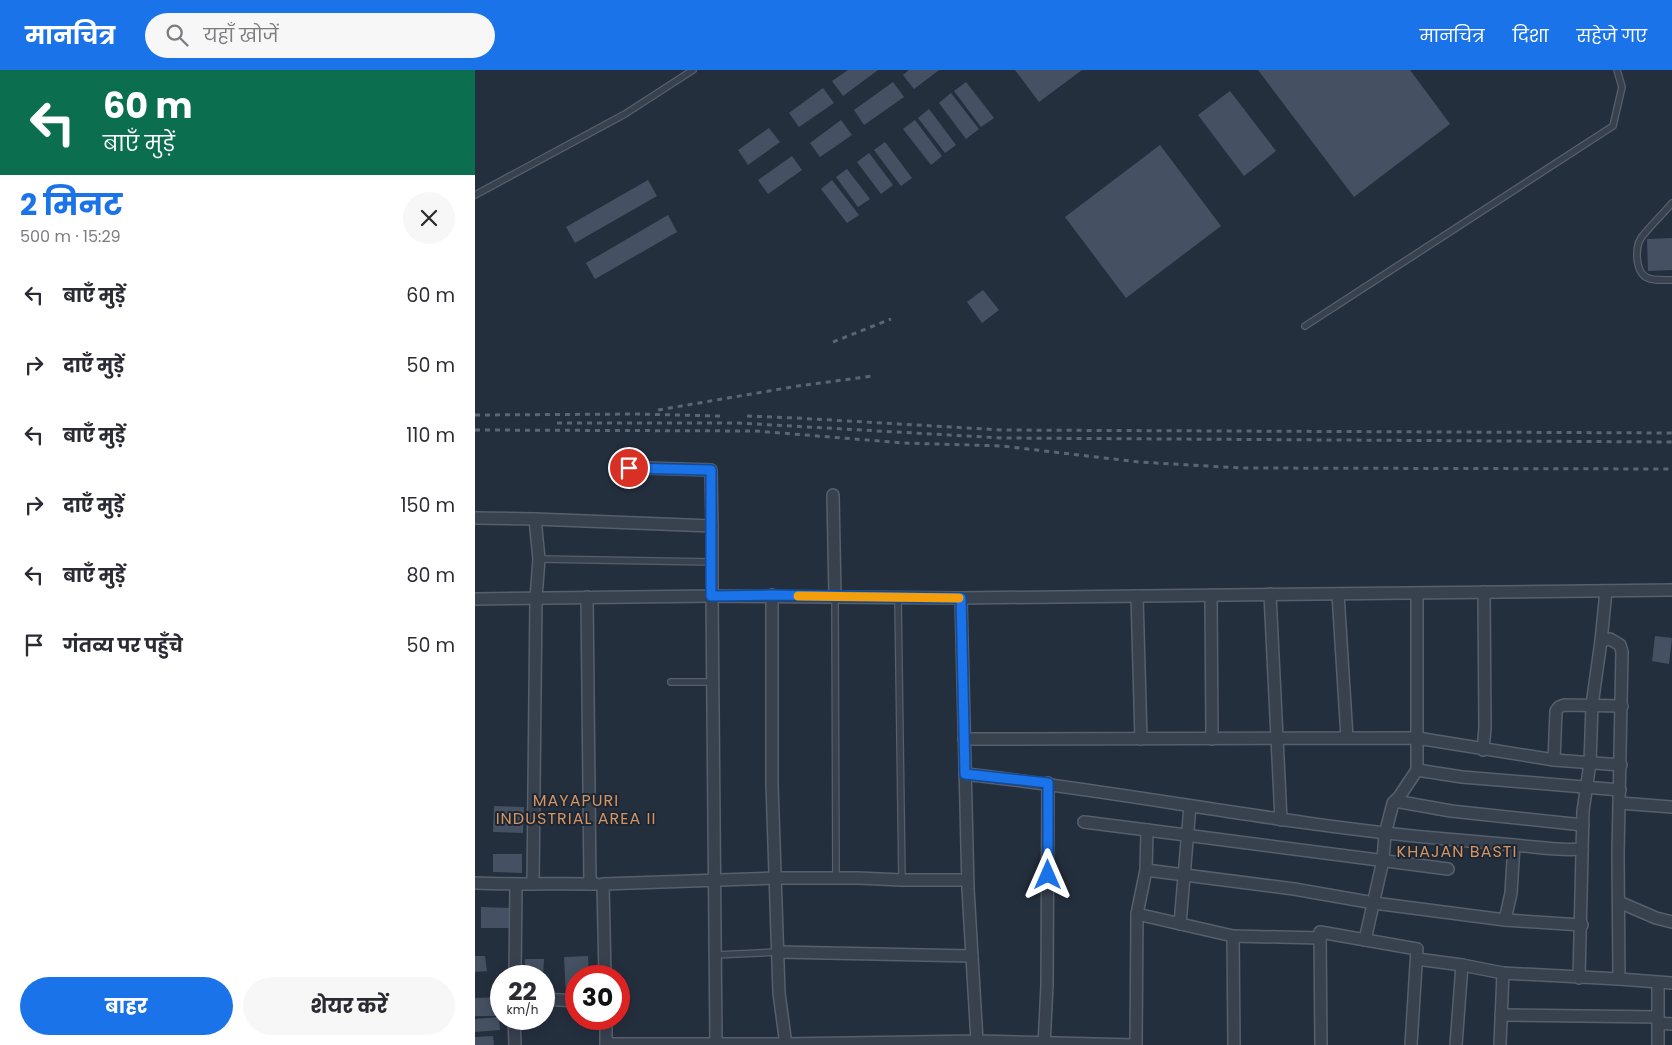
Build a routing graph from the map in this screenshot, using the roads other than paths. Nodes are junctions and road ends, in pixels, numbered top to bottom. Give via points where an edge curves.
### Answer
1 (693, 70) edge
2 (1617, 70) edge
3 (475, 195) edge
4 (1672, 203) edge
5 (1672, 280) edge
6 (1305, 326) dead end
7 (615, 467) dead end
8 (833, 495) dead end
9 (475, 518) edge
10 (535, 519) junction
11 (712, 526) junction
12 (539, 559) junction
13 (712, 562) junction
14 (1672, 590) edge
15 (1607, 591) junction
16 (1484, 592) junction
17 (1417, 593) junction
18 (1270, 594) junction
19 (1338, 594) junction
20 (772, 595) junction
21 (1211, 595) junction
22 (711, 596) junction
23 (835, 596) junction
24 (1137, 596) junction
25 (587, 597) junction
26 (898, 597) junction
27 (475, 598) edge
28 (536, 598) junction
29 (961, 598) junction
30 (1601, 641) junction
31 (671, 682) dead end
32 (713, 682) junction
33 (1592, 705) junction
34 (1622, 706) junction
35 (1212, 738) junction
36 (1277, 738) junction
37 (1347, 738) junction
38 (1417, 738) junction
39 (1141, 739) junction
40 (964, 740) junction
41 (1483, 750) junction
42 (1554, 760) junction
43 (1590, 763) junction
44 (1621, 765) junction
45 (1417, 770) junction
46 (965, 774) junction
47 (1048, 783) junction
48 (1586, 787) junction
49 (1620, 790) junction
50 (1395, 801) junction
51 (1620, 803) junction
52 (1190, 806) junction
53 (1672, 807) edge
54 (1281, 820) junction
55 (1084, 822) dead end
56 (1583, 825) junction
57 (1147, 830) junction
58 (1385, 834) junction
59 (1188, 835) junction
60 (1514, 845) junction
61 (1582, 849) junction
62 (1383, 860) junction
63 (1448, 869) dead end
64 (1146, 870) junction
65 (1183, 875) junction
66 (776, 878) junction
67 (836, 878) junction
68 (715, 880) junction
69 (902, 880) junction
70 (967, 880) junction
71 (475, 883) edge
72 (533, 884) junction
73 (590, 884) junction
74 (603, 884) junction
75 (516, 885) junction
76 (1619, 902) junction
77 (1373, 903) junction
78 (1137, 914) junction
79 (1505, 920) junction
80 (1672, 922) edge
81 (1180, 924) junction
82 (1582, 925) junction
83 (1233, 936) junction
84 (1320, 938) junction
85 (1365, 940) junction
86 (779, 952) junction
87 (715, 955) junction
88 (972, 956) junction
89 (1417, 959) junction
90 (515, 965) edge
91 (605, 965) edge
92 (1462, 965) junction
93 (1503, 973) junction
94 (1579, 978) junction
95 (1619, 979) junction
96 (1659, 983) junction
97 (1672, 983) edge
98 (1501, 1015) junction
99 (1658, 1020) junction
100 (1672, 1024) edge
101 (515, 1030) edge
102 (606, 1030) edge
103 (977, 1041) junction
104 (716, 1044) edge
105 (786, 1044) edge
106 (1044, 1044) edge
107 (515, 1045) edge
108 (606, 1045) edge
109 (702, 1045) edge
110 (1135, 1045) edge
111 (1234, 1045) edge
112 (1321, 1045) edge
113 (1411, 1045) edge
114 (1456, 1045) edge
115 (1500, 1045) edge
116 (1658, 1045) edge

1 - 3 lane via 625,114
2 - 6 lane via 1622,87 1613,126
4 - 5 lane via 1640,240 1637,248 1640,274 1646,278
7 - 11 street via 711,470
8 - 23 street
9 - 10 street
10 - 11 street
10 - 12 street
11 - 13 street
12 - 13 lane
12 - 28 street
13 - 22 street
14 - 15 street
15 - 16 street
15 - 30 street
16 - 17 street
16 - 41 street
17 - 19 street
17 - 38 street
18 - 19 street
18 - 21 street
18 - 36 street
19 - 37 street
20 - 22 street
20 - 23 street
20 - 66 street via 772,784
21 - 24 street
21 - 35 street
22 - 25 street
22 - 32 street
23 - 26 street
23 - 67 lane
24 - 29 street
24 - 39 street
25 - 28 street
25 - 73 street
26 - 29 street
26 - 69 lane
27 - 28 street
28 - 72 street
29 - 40 street
30 - 33 street
30 - 34 street via 1610,639 1620,645
31 - 32 lane
32 - 68 street
33 - 34 street
33 - 42 street via 1565,705 1556,711
33 - 43 street
34 - 44 street
35 - 36 street
35 - 39 street
36 - 37 street
36 - 54 street
37 - 38 street
38 - 41 street
38 - 45 street
39 - 40 street
40 - 46 street
41 - 42 street
42 - 43 street
43 - 44 street
43 - 48 street
44 - 49 street
45 - 48 street
45 - 50 street
46 - 47 street
46 - 70 street
47 - 52 street
47 - 106 street
48 - 49 street
48 - 56 street
49 - 51 street
50 - 56 street via 1461,812
50 - 58 street
51 - 53 street
51 - 76 street
52 - 54 street
52 - 59 street
54 - 58 street
55 - 57 street
56 - 61 street
57 - 59 street
57 - 64 street
58 - 60 street
58 - 62 street
59 - 62 street
59 - 65 street
60 - 61 street via 1561,851
60 - 79 street via 1511,893
61 - 82 street
62 - 63 street
62 - 77 street
64 - 65 street
64 - 78 street
65 - 77 street
65 - 81 street
66 - 67 street
66 - 68 street
66 - 86 street
67 - 69 street
68 - 74 street
68 - 87 street
69 - 70 street
70 - 88 street
71 - 75 street
72 - 73 street
72 - 75 street
73 - 74 street
74 - 91 street
75 - 90 street
76 - 80 street
76 - 95 street
77 - 79 street
77 - 85 street
78 - 81 street
78 - 110 street
79 - 82 street
81 - 83 street
82 - 94 street
83 - 84 street
83 - 111 street
84 - 85 street via 1319,932
84 - 112 street
85 - 89 street via 1417,949
86 - 87 lane
86 - 88 street
86 - 105 street via 779,994
87 - 104 street
88 - 103 street
89 - 92 street
89 - 113 street
92 - 93 street
92 - 114 street
93 - 94 street
93 - 98 street
94 - 95 street
95 - 96 street
96 - 97 street
96 - 99 street
98 - 99 street
98 - 115 street
99 - 100 street
99 - 116 street
101 - 107 street
102 - 108 street
103 - 105 street
103 - 106 street
104 - 105 street
104 - 109 street
106 - 110 street
108 - 109 street

